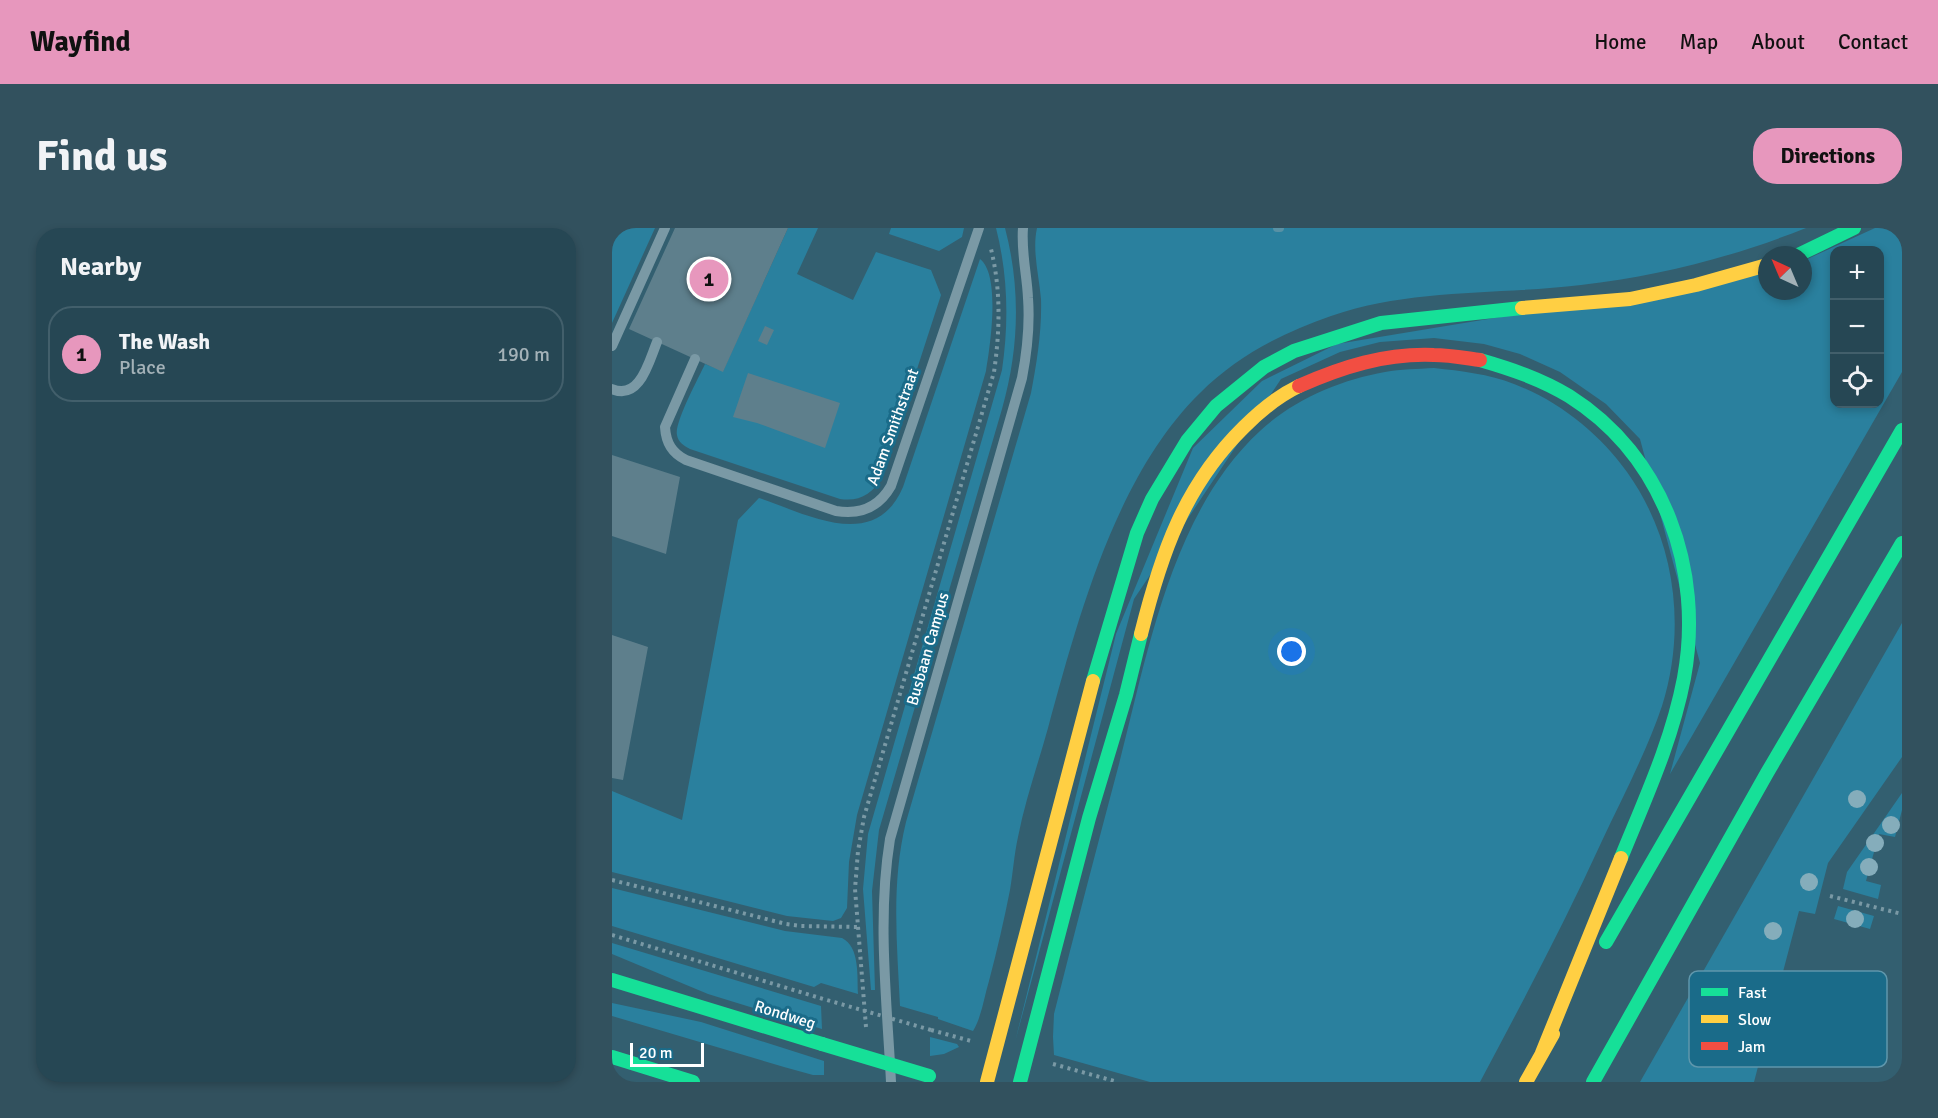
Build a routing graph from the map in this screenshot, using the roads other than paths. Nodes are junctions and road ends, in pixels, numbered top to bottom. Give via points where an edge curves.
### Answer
1 (665, 228) edge
2 (979, 228) edge
3 (1023, 228) edge
4 (1854, 228) edge
5 (1812, 248) edge
6 (1758, 268) edge
7 (657, 342) dead end
8 (612, 346) edge
9 (695, 359) dead end
10 (612, 389) edge
11 (1902, 430) edge
12 (1902, 543) edge
13 (1602, 949) dead end
14 (1590, 970) dead end
15 (612, 980) edge
16 (1542, 1053) junction
17 (612, 1057) edge
18 (934, 1078) dead end
19 (693, 1082) edge
20 (891, 1082) edge
21 (987, 1082) edge
22 (1020, 1082) edge
23 (1526, 1082) edge
24 (1593, 1082) edge

1 - 8 lane
2 - 9 lane, Adam Smithstraat via 891,486 871,507 854,512 836,511 686,460 674,452 666,439 665,427
3 - 20 lane, Busbaan Campus via 1029,302 1022,378 899,802 887,857 884,916
4 - 5 main road
6 - 21 main road via 1630,299 1381,323 1294,351 1264,367 1216,406 1187,441 1137,533 1095,674
7 - 10 lane via 636,386 622,392
11 - 13 main road
12 - 24 main road
14 - 16 main road
15 - 18 main road, Rondweg, bridge
16 - 22 main road via 1655,777 1678,708 1690,615 1685,570 1673,523 1654,485 1629,449 1598,416 1553,386 1517,369 1478,358 1434,353 1383,357 1346,366 1290,391 1250,420 1211,464 1185,506 1152,589
16 - 23 main road
17 - 19 main road

